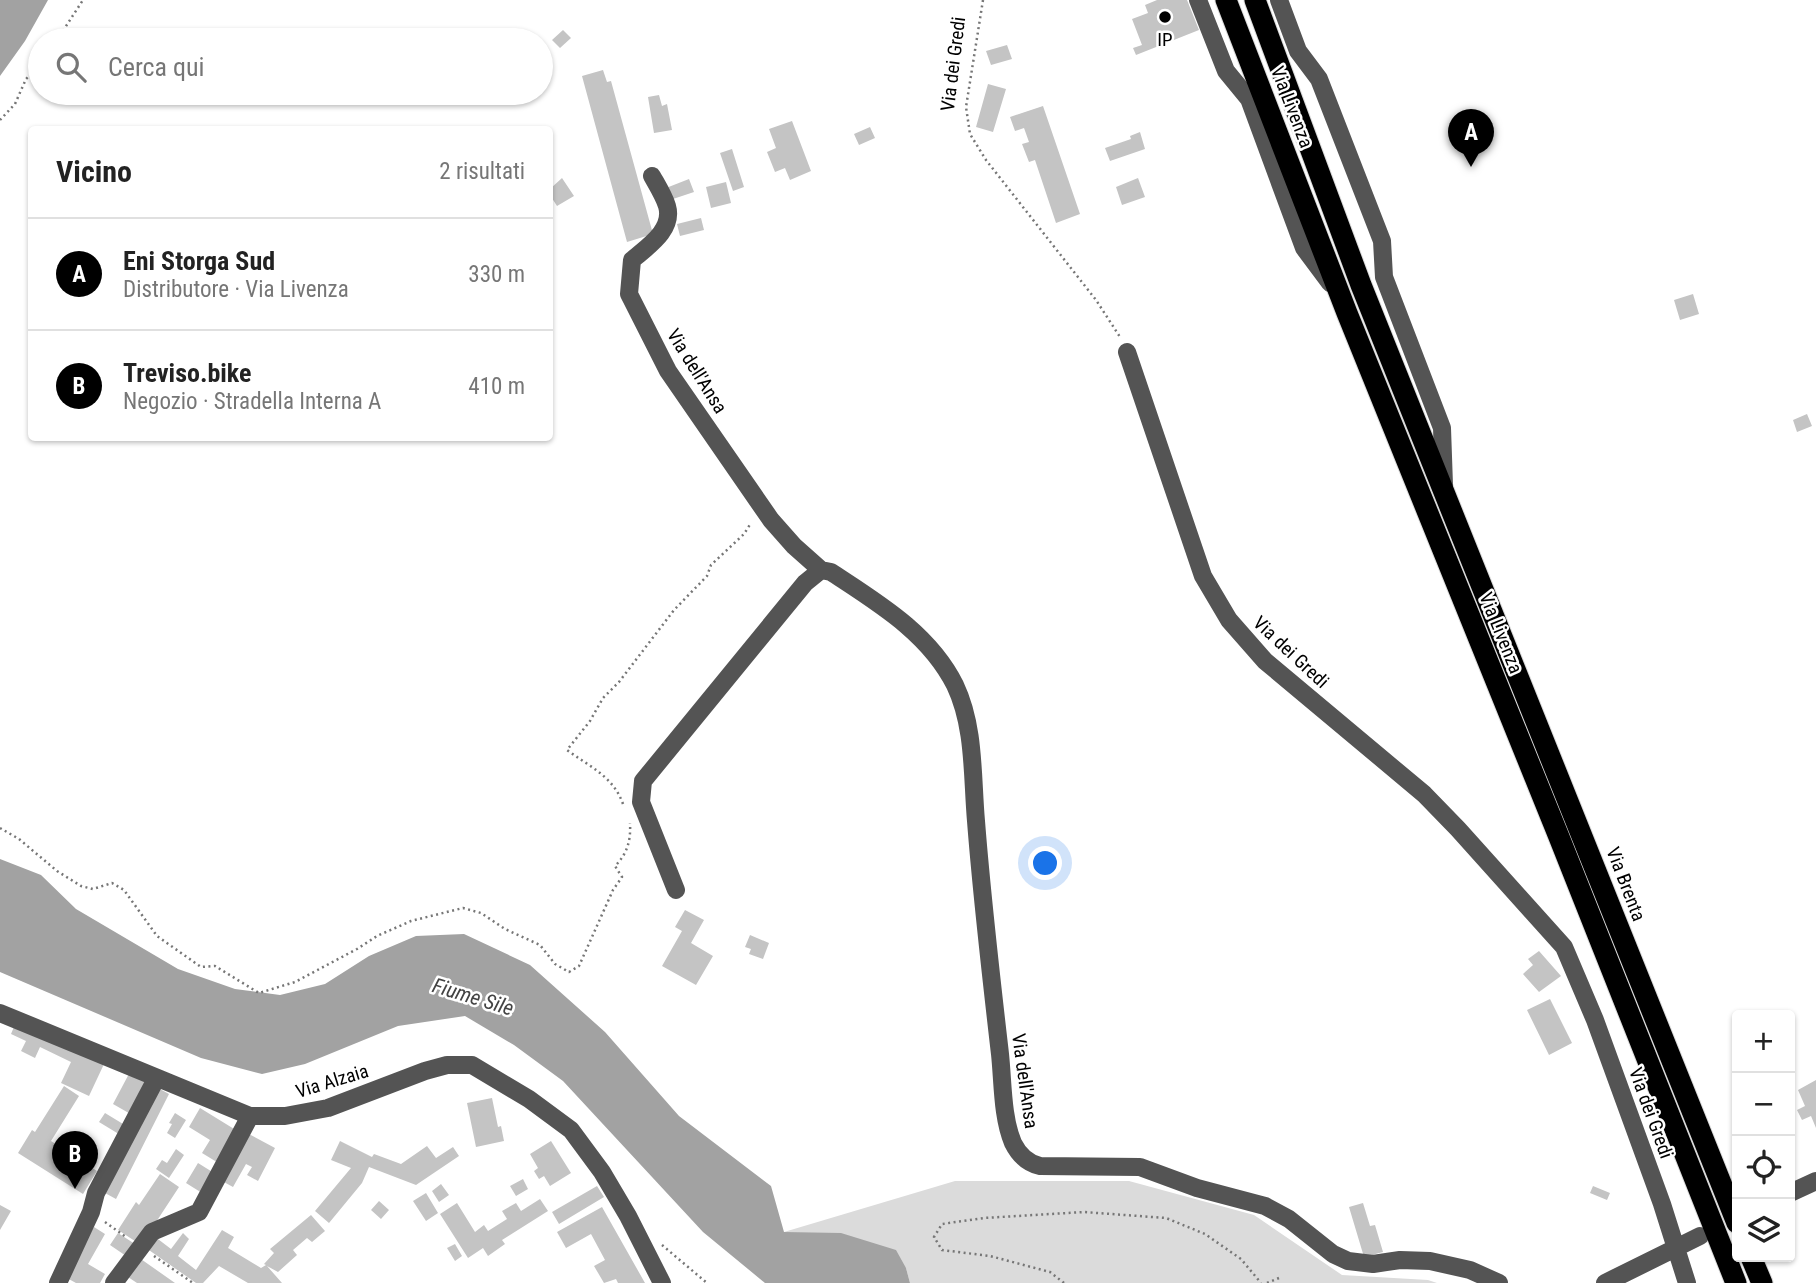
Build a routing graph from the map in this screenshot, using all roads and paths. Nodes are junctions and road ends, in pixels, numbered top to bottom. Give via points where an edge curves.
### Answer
1 (83, 0) edge
2 (983, 0) edge
3 (1198, 0) edge
4 (1226, 0) edge
5 (1255, 0) edge
6 (1279, 0) edge
7 (65, 28) edge
8 (28, 77) edge
9 (0, 120) edge
10 (652, 176) dead end
11 (1342, 299) junction
12 (1127, 352) joint
13 (1444, 489) junction
14 (761, 506) junction
15 (821, 570) junction
16 (625, 807) dead end
17 (627, 816) dead end
18 (1577, 821) joint
19 (0, 828) edge
20 (676, 890) dead end
21 (0, 1013) edge
22 (156, 1079) junction
23 (250, 1116) junction
24 (1816, 1181) edge
25 (1795, 1192) edge
26 (1732, 1210) edge
27 (1700, 1236) dead end
28 (658, 1241) dead end
29 (1676, 1248) junction
30 (1753, 1262) edge
31 (1279, 1278) dead end
32 (58, 1283) edge
33 (114, 1283) edge
34 (662, 1283) edge
35 (708, 1283) edge
36 (1064, 1283) edge
37 (1261, 1283) edge
38 (1267, 1283) edge
39 (1499, 1283) edge
40 (1605, 1283) edge
41 (1687, 1283) edge
42 (1736, 1283) edge
43 (1762, 1283) edge

1 - 7 path
2 - 12 path, Via dei Gredi via 966,107 970,134 1096,300
3 - 11 street via 1226,71 1249,99 1304,248
4 - 11 highway, Via Livenza
5 - 13 highway, Via Livenza via 1361,285
6 - 13 street via 1298,51 1319,79 1382,241 1384,277 1442,428
8 - 9 path via 15,104
10 - 14 street, Via dell'Ansa via 668,207 667,223 632,260 629,294 668,372
11 - 42 highway, Via Livenza
12 - 29 street, Via dei Gredi via 1203,576 1229,620 1265,661 1424,793 1564,947 1595,1020
13 - 18 highway, Via Livenza
14 - 15 street, Via dell'Ansa
14 - 16 path via 744,534 711,565 707,576 603,698 567,750 606,776
15 - 20 street via 805,583 643,781 641,802
15 - 39 street, Via dell'Ansa via 831,572 910,627 937,657 960,698 969,733 1006,1110 1011,1138 1022,1157 1040,1166 1140,1167 1265,1206 1348,1261 1430,1261 1470,1270
17 - 19 path via 630,837 625,856 615,866 622,877 579,967 569,972 555,964 540,945 463,908 411,921 295,982 259,993 215,966 201,967 157,936 124,890 112,883 93,889 81,886
18 - 26 highway, Via Brenta
21 - 22 street, Via Alzaia
22 - 23 street, Via Alzaia
22 - 32 street via 96,1193
23 - 33 street via 198,1212 152,1232
23 - 34 street, Via Alzaia via 285,1116 328,1108 436,1068 472,1065 571,1130 602,1172
24 - 25 street
27 - 29 street
28 - 35 path
29 - 40 street
29 - 41 street, Via dei Gredi
30 - 43 highway
31 - 38 path
36 - 37 path via 1050,1272 990,1256 943,1250 934,1237 942,1224 984,1218 1084,1212 1166,1218 1205,1234 1241,1259

